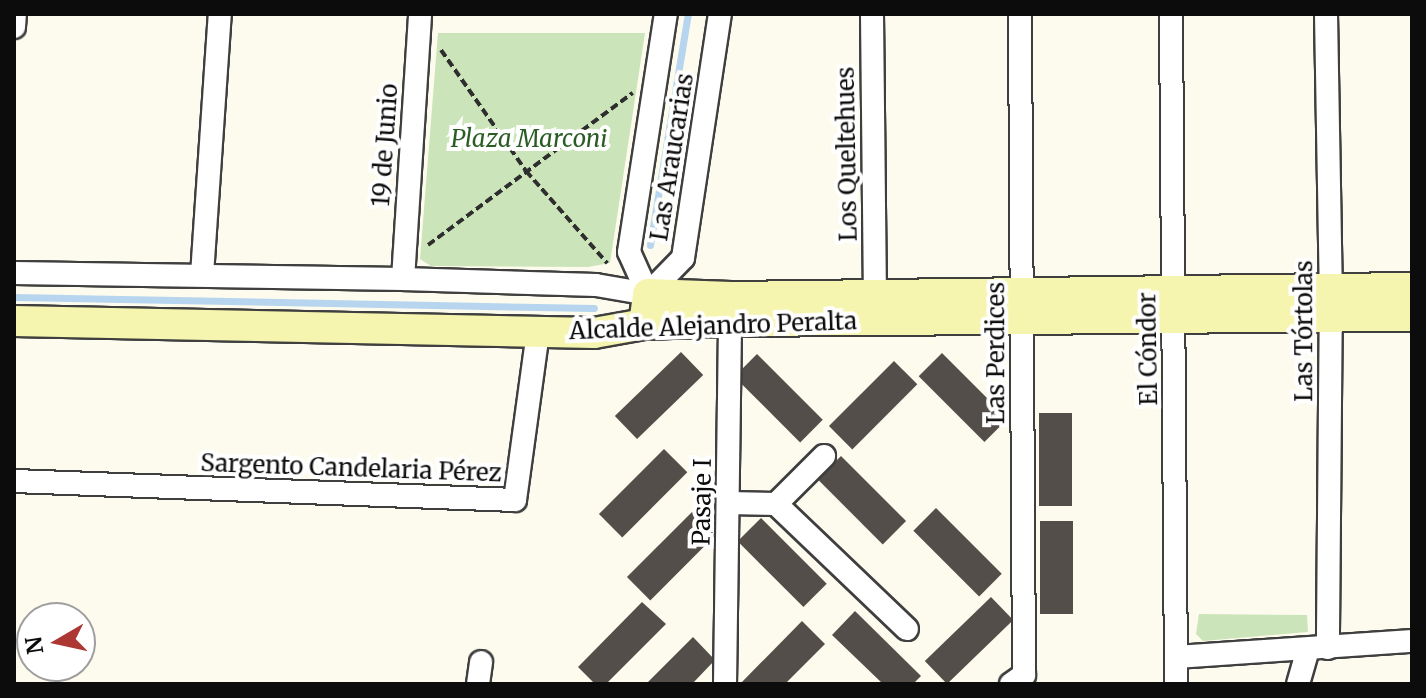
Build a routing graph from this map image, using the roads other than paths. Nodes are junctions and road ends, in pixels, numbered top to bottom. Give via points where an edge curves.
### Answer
1 (15, 14) edge
2 (220, 14) edge
3 (666, 14) edge
4 (720, 14) edge
5 (872, 14) edge
6 (1020, 14) edge
7 (1171, 14) edge
8 (1326, 14) edge
9 (420, 17) edge
10 (14, 27) edge
11 (14, 273) edge
12 (202, 275) junction
13 (403, 279) junction
14 (1331, 288) junction
15 (1412, 288) edge
16 (648, 294) junction
17 (875, 294) junction
18 (1173, 304) junction
19 (1022, 306) junction
20 (1412, 316) edge
21 (1331, 318) junction
22 (14, 321) edge
23 (730, 321) junction
24 (644, 324) junction
25 (538, 331) junction
26 (824, 456) dead end
27 (14, 481) edge
28 (728, 503) junction
29 (776, 504) junction
30 (907, 629) dead end
31 (1412, 641) edge
32 (1318, 649) junction
33 (1176, 657) junction
34 (725, 684) edge
35 (1011, 684) edge
36 (1176, 684) edge
37 (1298, 684) edge

1 - 10 street
2 - 12 street
3 - 16 street via 629,252
4 - 16 street, Las Araucarias via 683,258
5 - 17 street, Los Queltehues
6 - 19 street, Las Perdices
7 - 18 street, El Cóndor
8 - 14 street, Las Tórtolas
9 - 13 street, 19 de Junio
11 - 12 street, Alcalde Alejandro Peralta
12 - 13 street, Alcalde Alejandro Peralta
13 - 16 street, Alcalde Alejandro Peralta via 596,285
14 - 15 main road, Alcalde Alejandro Peralta
14 - 18 main road, Alcalde Alejandro Peralta
14 - 21 street, Las Tórtolas
16 - 17 main road, Alcalde Alejandro Peralta
16 - 24 main road
17 - 19 main road, Alcalde Alejandro Peralta
18 - 19 main road, Alcalde Alejandro Peralta
18 - 21 main road, Alcalde Alejandro Peralta
18 - 33 street, El Cóndor
19 - 23 main road, Alcalde Alejandro Peralta
19 - 35 street, Las Perdices via 1024,675
20 - 21 main road, Alcalde Alejandro Peralta
21 - 32 street, Las Tórtolas
22 - 25 main road, Alcalde Alejandro Peralta
23 - 24 main road, Alcalde Alejandro Peralta
23 - 28 street, Pasaje I
24 - 25 main road, Alcalde Alejandro Peralta via 594,333
25 - 27 street, Sargento Candelaria Pérez via 515,500
26 - 29 street
28 - 29 street
28 - 34 street, Pasaje I
29 - 30 street
31 - 32 street
32 - 33 street
32 - 37 street, Las Tórtolas
33 - 36 street, El Cóndor

